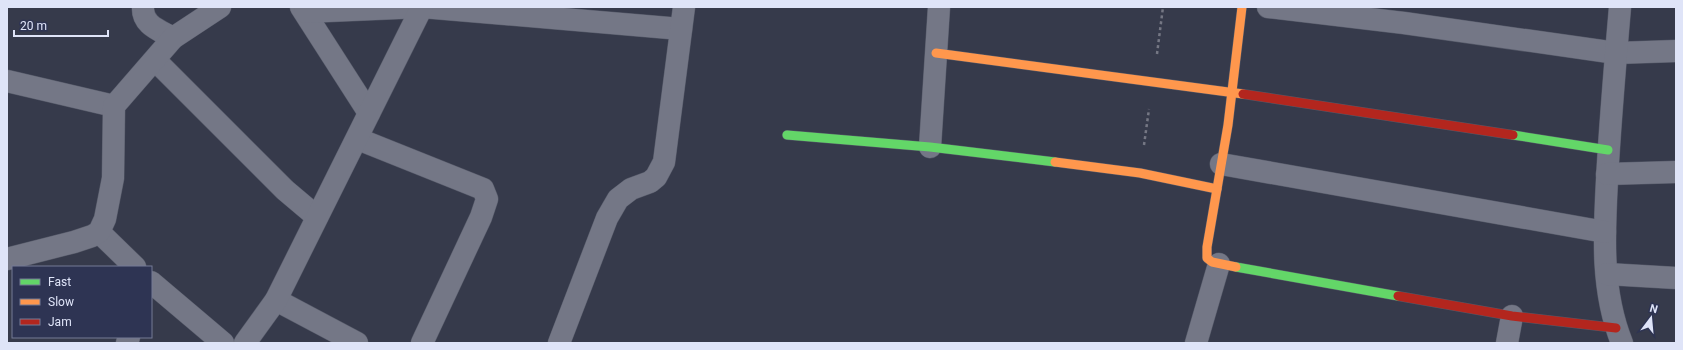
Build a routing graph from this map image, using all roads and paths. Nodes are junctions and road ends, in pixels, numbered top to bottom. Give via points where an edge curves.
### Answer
1 (143, 7) edge
2 (220, 7) edge
3 (684, 7) edge
4 (939, 7) edge
5 (1242, 7) edge
6 (1268, 7) edge
7 (1620, 7) edge
8 (422, 8) edge
9 (303, 10) edge
10 (1405, 15) edge
11 (681, 30) junction
12 (173, 38) junction
13 (1676, 51) edge
14 (936, 53) junction
15 (1616, 53) junction
16 (155, 60) junction
17 (7, 81) edge
18 (1232, 92) junction
19 (114, 106) junction
20 (369, 113) junction
21 (787, 135) dead end
22 (358, 139) junction
23 (930, 147) junction
24 (1608, 150) junction
25 (1221, 164) junction
26 (1676, 172) edge
27 (1607, 174) junction
28 (1217, 189) junction
29 (317, 217) junction
30 (100, 232) junction
31 (1605, 232) junction
32 (8, 260) edge
33 (1219, 264) junction
34 (134, 266) edge
35 (1607, 274) junction
36 (1676, 278) edge
37 (152, 283) edge
38 (276, 300) junction
39 (1512, 316) junction
40 (1619, 336) edge
41 (223, 343) edge
42 (245, 343) edge
43 (357, 343) edge
44 (422, 343) edge
45 (559, 343) edge
46 (1196, 343) edge
47 (1506, 343) edge

1 - 12 street via 144,18 148,24
2 - 12 street
3 - 11 street
4 - 14 street
5 - 18 street
6 - 10 street
7 - 15 street
8 - 9 street
8 - 11 street
8 - 20 street
9 - 20 street
10 - 15 street
11 - 45 street via 664,162 656,177 650,182 631,189 618,199 607,218
12 - 16 street
13 - 15 street
14 - 18 street
14 - 23 street
15 - 24 street
16 - 19 street
16 - 29 street via 285,190
17 - 19 street
18 - 24 street
18 - 25 street
19 - 30 street via 113,178
20 - 22 street
21 - 23 street
22 - 29 street
22 - 44 street via 483,190 487,199
23 - 28 street via 1140,173
24 - 27 street
25 - 28 street
25 - 31 street
26 - 27 street
27 - 31 street
28 - 33 street via 1207,258
29 - 38 street
30 - 32 street
30 - 34 street
31 - 35 street
33 - 39 street
33 - 46 street
35 - 36 street
35 - 40 street via 1608,296
37 - 41 street
38 - 42 street
38 - 43 street
39 - 40 street
39 - 47 street

